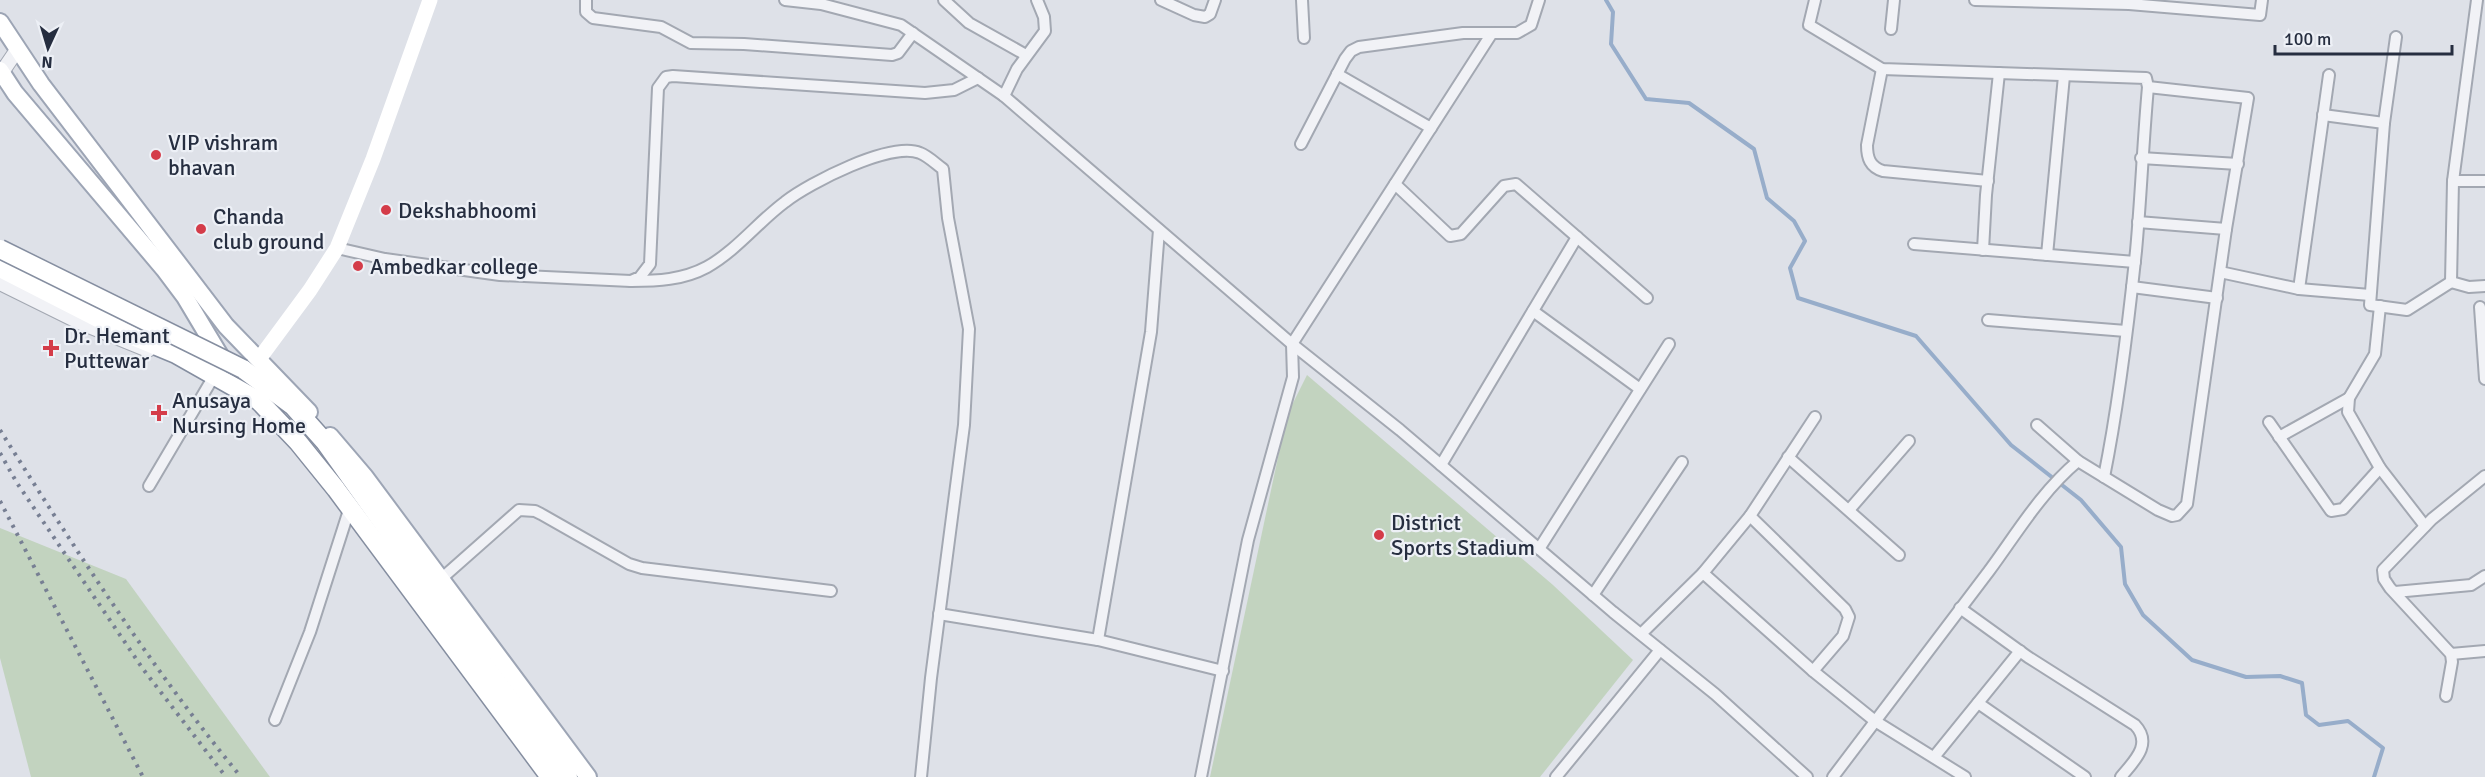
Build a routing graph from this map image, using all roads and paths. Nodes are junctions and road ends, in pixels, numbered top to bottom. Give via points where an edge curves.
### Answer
1 (430, 0) edge
2 (586, 0) edge
3 (785, 0) edge
4 (944, 0) edge
5 (1037, 0) edge
6 (1161, 0) edge
7 (1215, 0) edge
8 (1302, 0) edge
9 (1539, 0) edge
10 (1815, 0) edge
11 (1894, 0) edge
12 (1975, 0) edge
13 (2262, 0) edge
14 (2477, 0) edge
15 (2030, 1) edge
16 (2090, 1) edge
17 (0, 22) edge
18 (1891, 29) dead end
19 (913, 33) junction
20 (1492, 33) junction
21 (2396, 37) dead end
22 (1304, 38) dead end
23 (17, 50) junction
24 (1026, 55) junction
25 (1882, 69) junction
26 (1, 73) edge
27 (1999, 73) junction
28 (1337, 74) junction
29 (2328, 75) dead end
30 (2064, 76) junction
31 (978, 78) junction
32 (2148, 87) junction
33 (1004, 96) junction
34 (2323, 115) junction
35 (2384, 123) junction
36 (1431, 128) junction
37 (1301, 144) dead end
38 (2141, 158) junction
39 (2238, 164) junction
40 (1988, 181) junction
41 (2453, 181) junction
42 (2485, 181) edge
43 (1395, 184) junction
44 (2138, 222) junction
45 (2226, 229) junction
46 (1159, 230) junction
47 (1577, 237) junction
48 (1914, 244) dead end
49 (337, 248) junction
50 (0, 249) edge
51 (1983, 250) junction
52 (2047, 255) junction
53 (2135, 262) junction
54 (0, 268) edge
55 (2220, 272) junction
56 (631, 281) junction
57 (2451, 282) junction
58 (0, 283) edge
59 (2485, 286) edge
60 (2132, 287) junction
61 (2299, 289) junction
62 (2370, 296) junction
63 (1647, 298) dead end
64 (2217, 298) junction
65 (2380, 306) junction
66 (2480, 307) dead end
67 (1533, 311) junction
68 (1988, 320) dead end
69 (2126, 331) junction
70 (1292, 344) junction
71 (1669, 344) dead end
72 (259, 359) junction
73 (198, 367) junction
74 (214, 376) junction
75 (2485, 379) edge
76 (1640, 389) junction
77 (241, 391) junction
78 (2349, 398) junction
79 (1815, 417) dead end
80 (2269, 422) dead end
81 (2037, 425) dead end
82 (2279, 437) junction
83 (1909, 441) dead end
84 (1788, 457) junction
85 (2078, 461) junction
86 (1682, 462) dead end
87 (1441, 465) junction
88 (2380, 468) junction
89 (2485, 476) edge
90 (2104, 477) junction
91 (149, 486) dead end
92 (350, 507) junction
93 (1849, 510) junction
94 (1750, 516) junction
95 (2425, 526) junction
96 (1539, 549) junction
97 (1899, 555) dead end
98 (1703, 573) junction
99 (2485, 576) edge
100 (441, 579) junction
101 (831, 591) dead end
102 (2395, 592) junction
103 (1593, 595) junction
104 (1960, 608) junction
105 (939, 614) junction
106 (1641, 634) junction
107 (1098, 640) junction
108 (1660, 650) junction
109 (2020, 651) junction
110 (2485, 651) edge
111 (2451, 654) junction
112 (1223, 671) junction
113 (1813, 671) junction
114 (2445, 696) dead end
115 (1978, 703) junction
116 (275, 720) dead end
117 (1875, 721) junction
118 (1934, 757) junction
119 (550, 777) edge
120 (568, 777) edge
121 (588, 777) edge
122 (921, 777) edge
123 (1201, 777) edge
124 (1556, 777) edge
125 (1807, 777) edge
126 (1833, 777) edge
127 (1965, 777) edge
128 (2085, 777) edge
129 (2121, 777) edge

1 - 49 main road
2 - 19 street via 586,12 593,18 661,27 691,43 892,55
3 - 19 street via 821,4 901,25
4 - 24 street via 969,23
5 - 24 street via 1045,31
6 - 7 street via 1205,17
8 - 22 street
9 - 20 street via 1535,19 1525,30
10 - 25 street via 1809,25
11 - 18 street
12 - 15 street
13 - 16 street via 2260,15
14 - 41 street
15 - 16 street
17 - 23 main road
19 - 31 street
20 - 28 street via 1463,33 1359,47 1345,59
20 - 36 street
21 - 35 street
23 - 26 street
23 - 72 main road via 226,326
24 - 33 street
25 - 27 street
25 - 40 street via 1867,145 1870,163 1883,171
26 - 77 main road via 164,269
27 - 30 street
27 - 40 street
28 - 36 street
28 - 37 street
29 - 34 street
30 - 32 street via 2146,78
30 - 52 street
31 - 33 street
31 - 56 street via 954,90 925,93 666,77 658,88 650,264
32 - 38 street
32 - 39 street via 2248,98
33 - 46 street
34 - 35 street
34 - 61 street
35 - 62 street
36 - 43 street
38 - 39 street
38 - 44 street
39 - 45 street
40 - 51 street
41 - 42 street
41 - 57 street
43 - 47 street via 1450,236 1461,234 1510,183 1520,186
43 - 70 street
44 - 45 street
44 - 53 street
45 - 55 street
46 - 70 street
46 - 107 street via 1150,332
47 - 63 street
47 - 67 street
48 - 51 street
49 - 56 street via 385,260 500,275
49 - 72 main road
50 - 120 highway, bridge via 243,369 293,406 331,451
51 - 52 street
52 - 53 street
53 - 60 street
54 - 73 highway
55 - 61 street
55 - 64 street
56 - 105 street via 670,280 706,267 785,201 844,168 894,153 919,153 943,169 969,329 964,425
57 - 59 street
57 - 65 street via 2407,310
58 - 73 street via 128,344
60 - 64 street
60 - 69 street
61 - 62 street
62 - 65 street via 2370,305
64 - 90 street via 2187,504 2172,516
65 - 78 street via 2375,354
66 - 75 street
67 - 76 street
67 - 87 street
68 - 69 street
69 - 90 street
70 - 87 street
70 - 112 street via 1293,377 1248,540
71 - 76 street
72 - 100 main road via 364,477
73 - 74 highway
74 - 77 highway
74 - 91 street
76 - 96 street
77 - 92 highway via 259,401 298,442
78 - 82 street
78 - 88 street via 2350,420
79 - 84 street
80 - 82 street
81 - 85 street
82 - 88 street via 2327,508 2334,512 2343,509
83 - 93 street
84 - 93 street
84 - 94 street
85 - 90 street
85 - 104 street via 2043,496
86 - 103 street
87 - 96 street
88 - 95 street
89 - 95 street
92 - 116 street via 310,632
92 - 119 highway
93 - 97 street
94 - 98 street
94 - 113 street via 1849,617 1843,636
95 - 102 street via 2384,568 2384,579
96 - 103 street
98 - 106 street
98 - 113 street
99 - 102 street via 2470,585
100 - 101 street via 519,510 526,510 541,514 642,568
100 - 121 main road
102 - 111 street
103 - 106 street
104 - 109 street
104 - 117 street
105 - 107 street
105 - 122 street
106 - 108 street
107 - 112 street
108 - 124 street
108 - 125 street via 1716,694
109 - 115 street
109 - 129 street via 2142,732 2141,752
110 - 111 street
111 - 114 street
112 - 123 street
113 - 117 street
115 - 118 street
115 - 128 street
117 - 118 street
117 - 126 street
118 - 127 street

